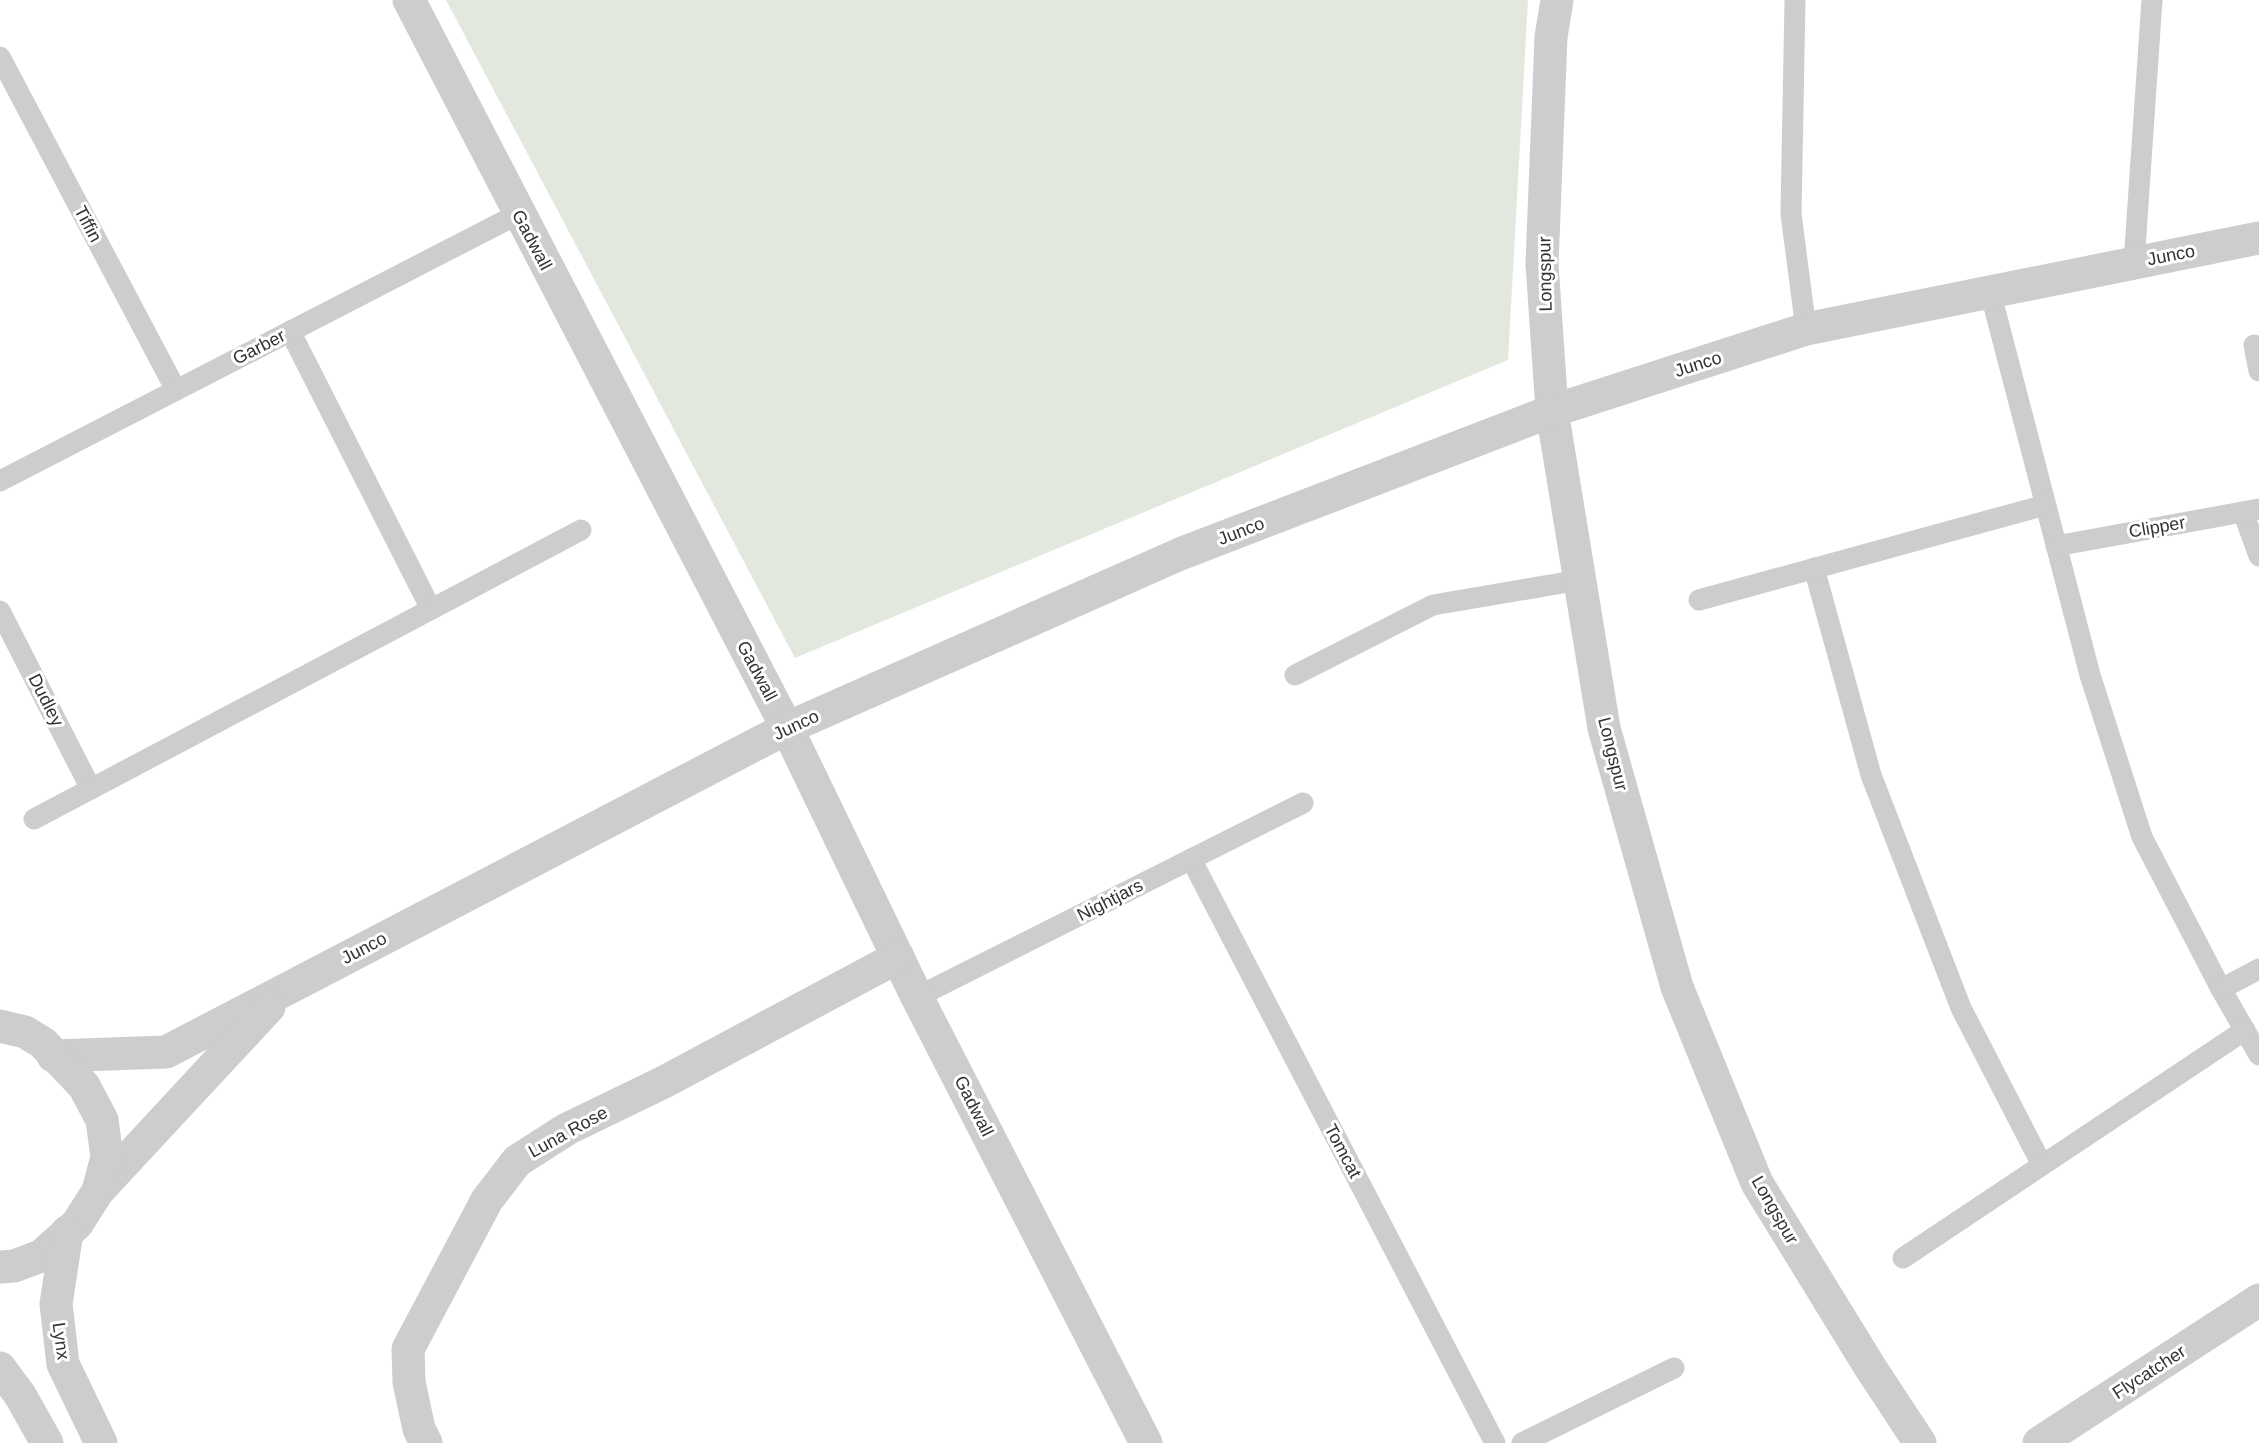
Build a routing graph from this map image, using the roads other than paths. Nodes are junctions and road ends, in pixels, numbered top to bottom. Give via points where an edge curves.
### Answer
1 (409, 0) edge
2 (1557, 0) edge
3 (1795, 0) edge
4 (2152, 0) edge
5 (0, 57) edge
6 (518, 214) junction
7 (2259, 238) edge
8 (2134, 263) junction
9 (1990, 291) junction
10 (1806, 329) junction
11 (290, 331) junction
12 (2254, 345) dead end
13 (2259, 370) edge
14 (176, 390) junction
15 (1552, 411) junction
16 (0, 481) edge
17 (2045, 505) junction
18 (2251, 511) edge
19 (581, 530) dead end
20 (2056, 546) junction
21 (2259, 556) edge
22 (1814, 568) junction
23 (1580, 580) junction
24 (1699, 600) dead end
25 (431, 609) junction
26 (0, 611) edge
27 (1295, 675) dead end
28 (787, 728) junction
29 (91, 789) junction
30 (1303, 803) dead end
31 (34, 819) dead end
32 (1191, 859) junction
33 (898, 957) junction
34 (2259, 969) edge
35 (2221, 989) junction
36 (285, 990) junction
37 (917, 997) junction
38 (0, 1012) edge
39 (13, 1029) edge
40 (2244, 1030) junction
41 (2259, 1055) edge
42 (53, 1056) junction
43 (2042, 1165) junction
44 (98, 1191) junction
45 (67, 1232) junction
46 (1903, 1258) dead end
47 (0, 1267) edge
48 (2259, 1300) edge
49 (0, 1368) edge
50 (1674, 1368) dead end
51 (47, 1443) edge
52 (101, 1443) edge
53 (426, 1443) edge
54 (1146, 1443) edge
55 (1495, 1443) edge
56 (1522, 1443) edge
57 (1920, 1443) edge
58 (2039, 1443) edge

1 - 6 street, Gadwall
2 - 15 street, Longspur via 1551,37 1542,264
3 - 10 lane via 1791,214
4 - 8 lane
5 - 14 lane, Tiffin
6 - 11 lane, Garber
6 - 28 street, Gadwall
7 - 8 street, Junco
8 - 9 street, Junco
9 - 10 street, Junco
9 - 17 lane
10 - 15 street, Junco
11 - 14 lane, Garber
11 - 25 lane
12 - 13 lane
14 - 16 lane, Garber
15 - 23 street, Longspur
15 - 28 street, Junco via 1180,554
17 - 20 lane
17 - 22 lane
18 - 20 lane, Clipper
18 - 21 lane
19 - 25 lane
20 - 35 lane via 2090,675 2142,837
22 - 24 lane
22 - 43 lane via 1871,774 1961,1008
23 - 27 lane via 1433,605
23 - 57 street, Longspur via 1604,728 1677,987 1756,1183
25 - 29 lane
26 - 29 lane, Dudley
28 - 33 street, Gadwall
28 - 36 street, Junco
29 - 31 lane
30 - 32 lane, Nightjars
32 - 37 lane, Nightjars
32 - 55 lane, Tomcat
33 - 37 street, Gadwall
33 - 53 street, Luna Rose via 664,1082 567,1129 517,1161 487,1200 408,1348 409,1382
34 - 35 lane
35 - 40 lane
36 - 42 street, Junco via 166,1052
36 - 44 street, Junco
37 - 54 street, Gadwall
38 - 39 street
39 - 42 street via 42,1043
40 - 41 lane
40 - 43 lane
42 - 44 street via 84,1086 102,1120 107,1157
43 - 46 lane
44 - 45 street via 77,1224
45 - 47 street via 41,1256
45 - 52 street, Lynx via 57,1304 63,1364
48 - 58 street, Flycatcher
49 - 51 street
50 - 56 lane

